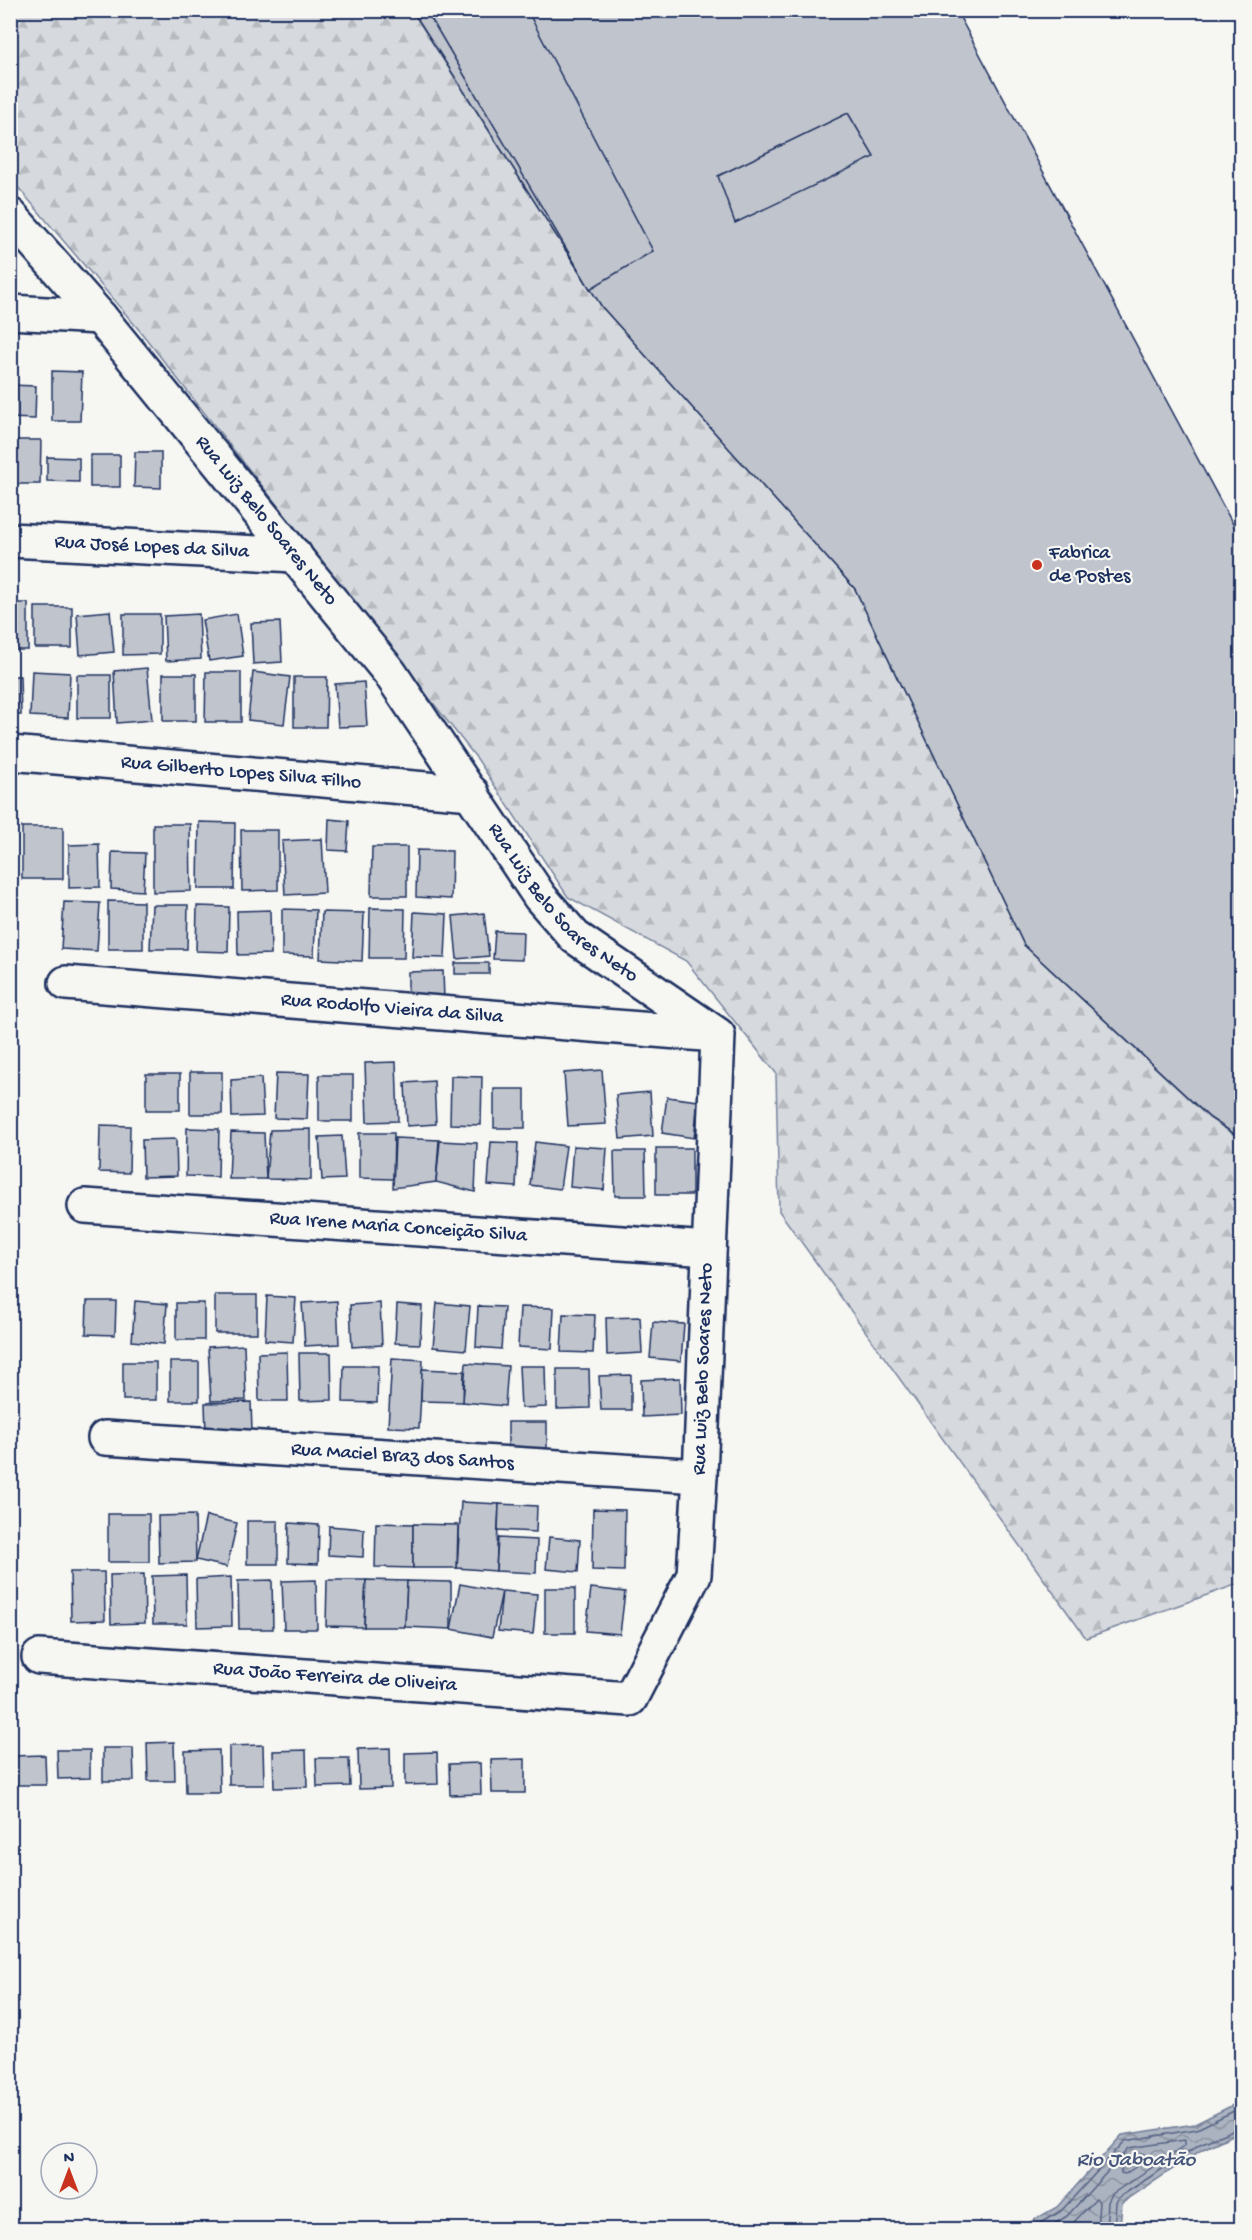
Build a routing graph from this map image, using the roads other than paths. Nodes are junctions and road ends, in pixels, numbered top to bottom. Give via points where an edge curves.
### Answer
1 (10, 215) edge
2 (10, 312) edge
3 (100, 317) junction
4 (10, 540) edge
5 (295, 555) junction
6 (10, 753) edge
7 (472, 793) junction
8 (66, 983) dead end
9 (718, 1035) junction
10 (85, 1206) dead end
11 (709, 1250) junction
12 (105, 1438) dead end
13 (700, 1476) junction
14 (39, 1657) dead end
15 (630, 1700) joint

1 - 3 street, Rua Luiz Belo Soares Neto
2 - 3 street
3 - 5 street, Rua Luiz Belo Soares Neto
4 - 5 street, Rua José Lopes da Silva
5 - 7 street, Rua Luiz Belo Soares Neto via 390,673
6 - 7 street, Rua Gilberto Lopes Silva Filho
7 - 9 street, Rua Luiz Belo Soares Neto via 540,897 575,937
8 - 9 street, Rua Rodolfo Vieira da Silva
9 - 11 street, Rua Luiz Belo Soares Neto
10 - 11 street, Rua Irene Maria Conceição Silva
11 - 13 street, Rua Luiz Belo Soares Neto
12 - 13 street, Rua Maciel Braz dos Santos
13 - 15 street, Rua Luiz Belo Soares Neto via 693,1575
14 - 15 street, Rua João Ferreira de Oliveira

